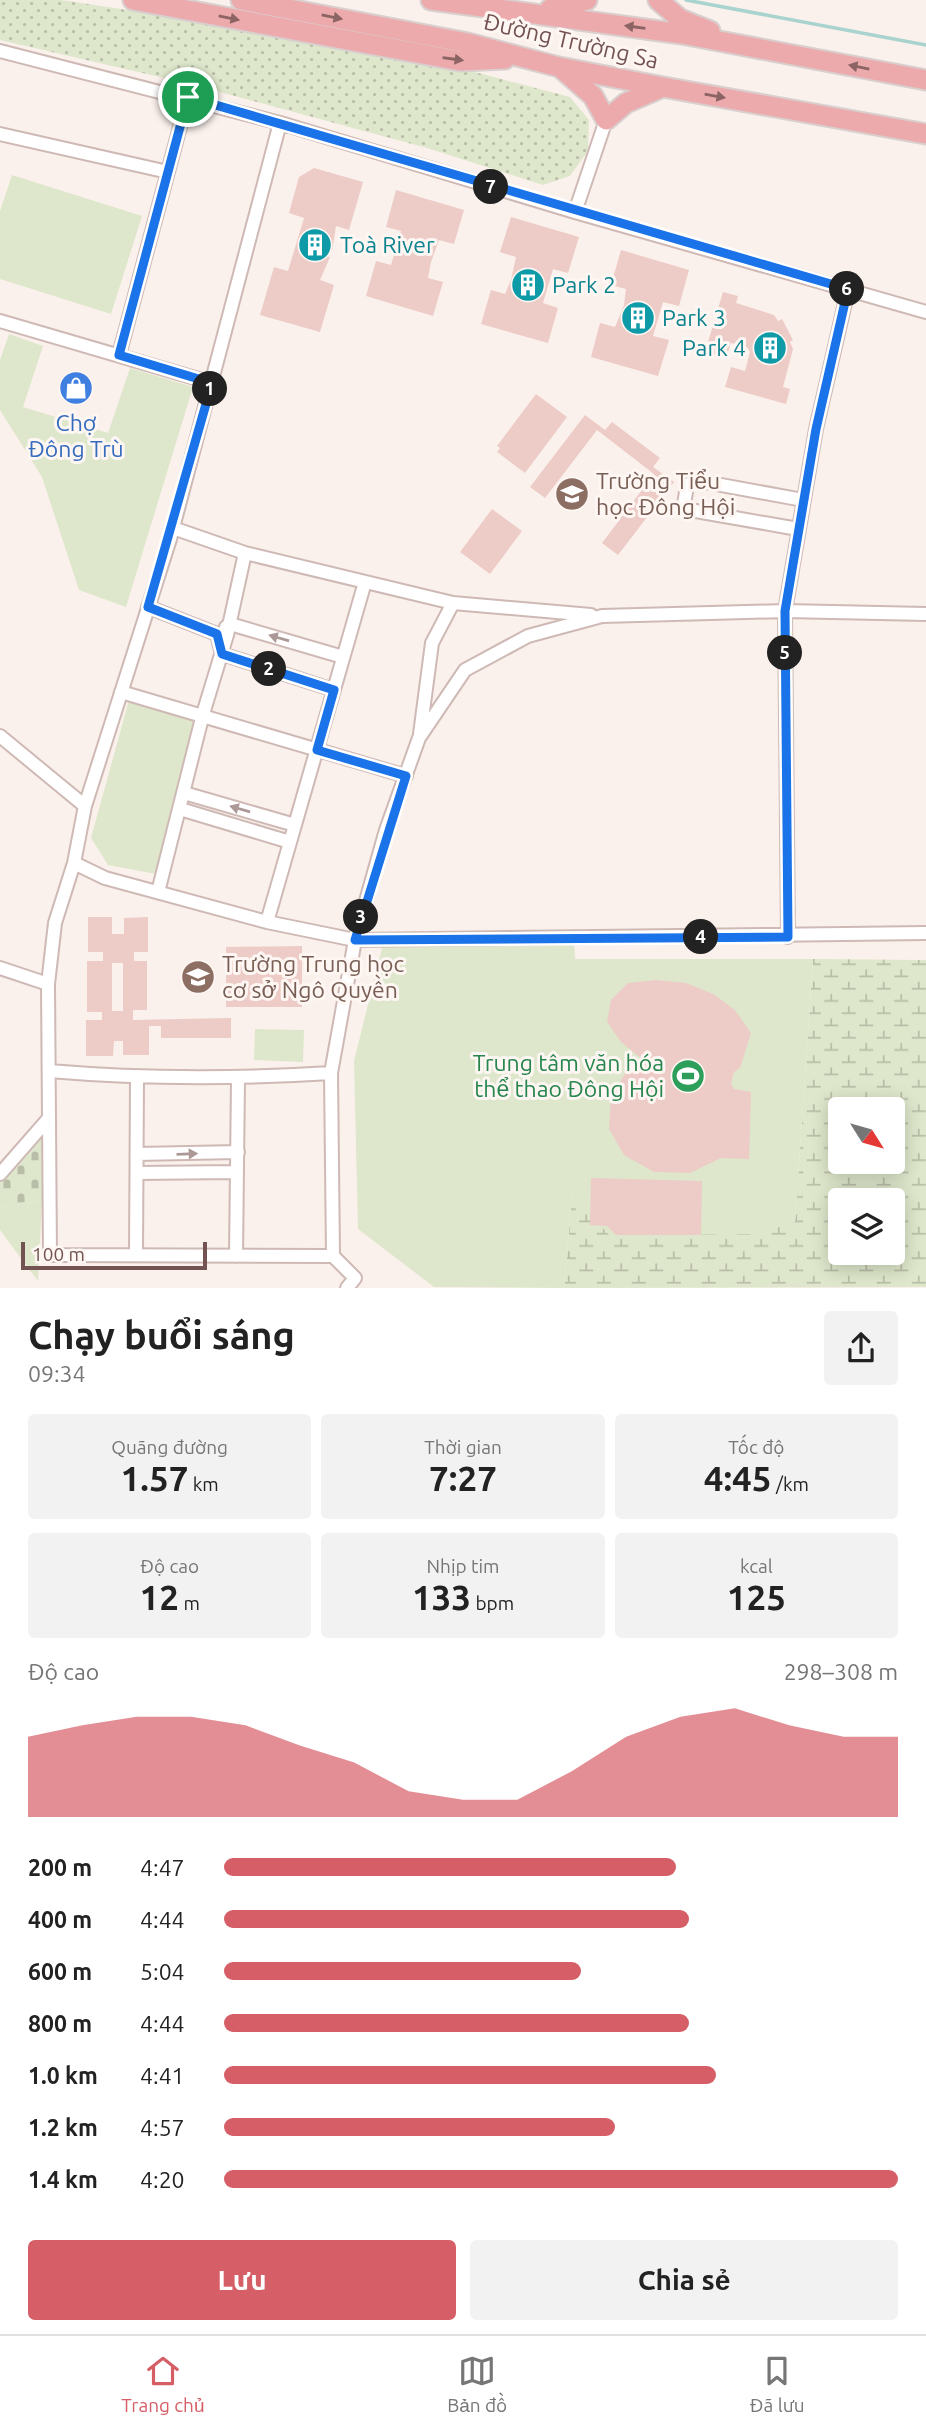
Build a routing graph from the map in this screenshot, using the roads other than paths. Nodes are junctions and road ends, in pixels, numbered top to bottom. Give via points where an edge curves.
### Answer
1 (136, 0) edge
2 (241, 0) edge
3 (431, 0) edge
4 (503, 0) edge
5 (587, 0) edge
6 (658, 0) edge
7 (524, 11) junction
8 (753, 48) junction
9 (0, 51) edge
10 (529, 58) junction
11 (559, 67) junction
12 (926, 80) edge
13 (663, 87) junction
14 (188, 97) junction
15 (766, 106) junction
16 (606, 120) junction
17 (280, 122) junction
18 (0, 134) edge
19 (926, 134) edge
20 (926, 147) edge
21 (168, 172) junction
22 (575, 212) junction
23 (848, 289) junction
24 (926, 312) edge
25 (0, 321) edge
26 (119, 355) junction
27 (212, 383) junction
28 (803, 500) junction
29 (173, 528) junction
30 (798, 529) junction
31 (245, 553) junction
32 (365, 582) junction
33 (453, 603) junction
34 (148, 607) junction
35 (785, 611) junction
36 (926, 614) edge
37 (602, 616) junction
38 (230, 624) junction
39 (217, 634) junction
40 (222, 654) junction
41 (343, 657) junction
42 (334, 690) junction
43 (121, 692) junction
44 (203, 714) junction
45 (0, 736) edge
46 (419, 738) junction
47 (317, 750) junction
48 (406, 776) junction
49 (184, 793) junction
50 (85, 806) junction
51 (180, 809) junction
52 (295, 825) junction
53 (290, 842) junction
54 (74, 863) junction
55 (158, 892) junction
56 (267, 922) junction
57 (926, 933) edge
58 (788, 937) junction
59 (355, 940) junction
60 (0, 968) edge
61 (48, 984) junction
62 (49, 1071) junction
63 (331, 1073) junction
64 (137, 1078) junction
65 (238, 1079) junction
66 (49, 1118) junction
67 (238, 1152) junction
68 (137, 1154) junction
69 (137, 1172) junction
70 (237, 1172) junction
71 (0, 1174) edge
72 (136, 1255) junction
73 (236, 1256) junction
74 (333, 1256) junction
75 (347, 1287) edge

1 -> 10 highway via 460,61
2 -> 10 highway, Đường Trường Sa
3 - 7 highway, Đường Trường Sa
4 - 7 highway
5 - 7 highway via 570,7
6 - 8 highway via 680,19
8 -> 7 highway, Đường Trường Sa
12 -> 8 highway, Đường Trường Sa
9 - 14 street
10 - 11 highway, Đường Trường Sa
11 - 13 highway, Đường Trường Sa
11 - 16 highway via 593,96
13 -> 15 highway, Đường Trường Sa
13 - 16 highway via 626,103
14 - 17 street
14 - 21 street
15 - 19 highway, Đường Trường Sa
15 - 20 highway, Đường Trường Sa via 785,121
16 - 22 street
17 - 22 street
17 - 27 street
18 - 21 street
21 - 26 street
22 - 23 street
23 - 24 street
23 - 28 street
25 - 26 street
26 - 27 street
27 - 29 street
28 - 30 street
28 - 30 street via 694,480 687,486 684,504 690,510
29 - 31 street
29 - 34 street
30 - 35 street
31 - 32 street
31 - 38 street
32 - 33 street
32 - 41 street
33 - 37 street
33 - 46 street via 432,643
34 - 39 street
34 - 43 street
35 - 36 street
35 - 37 street
35 - 58 street
37 - 46 street via 528,636 466,670
38 - 39 street
38 - 40 street
41 -> 38 street
39 - 40 street
40 - 42 street
40 - 44 street
41 - 42 street
42 - 47 street
43 - 44 street
43 - 50 street
44 - 47 street
44 - 49 street
45 - 50 street
46 - 48 street
47 - 48 street
47 - 52 street
48 - 59 street
49 - 51 street
52 -> 49 street
50 - 54 street
51 - 53 street
51 - 55 street
52 - 53 street
53 - 56 street
54 - 55 street via 105,878
54 - 61 street via 55,923
55 - 56 street
56 - 59 street
57 - 58 street
58 - 59 street
59 - 63 street
60 - 61 street
61 - 62 street
62 - 64 street
62 - 66 street
63 - 65 street
63 - 74 street
64 - 65 street
64 - 68 street
65 - 67 street
66 - 71 street
66 - 72 street via 50,1255
68 -> 67 street
67 - 70 street
68 - 69 street
69 - 70 street
69 - 72 street
70 - 73 street
72 - 73 street
73 - 74 street
74 - 75 street via 355,1278

